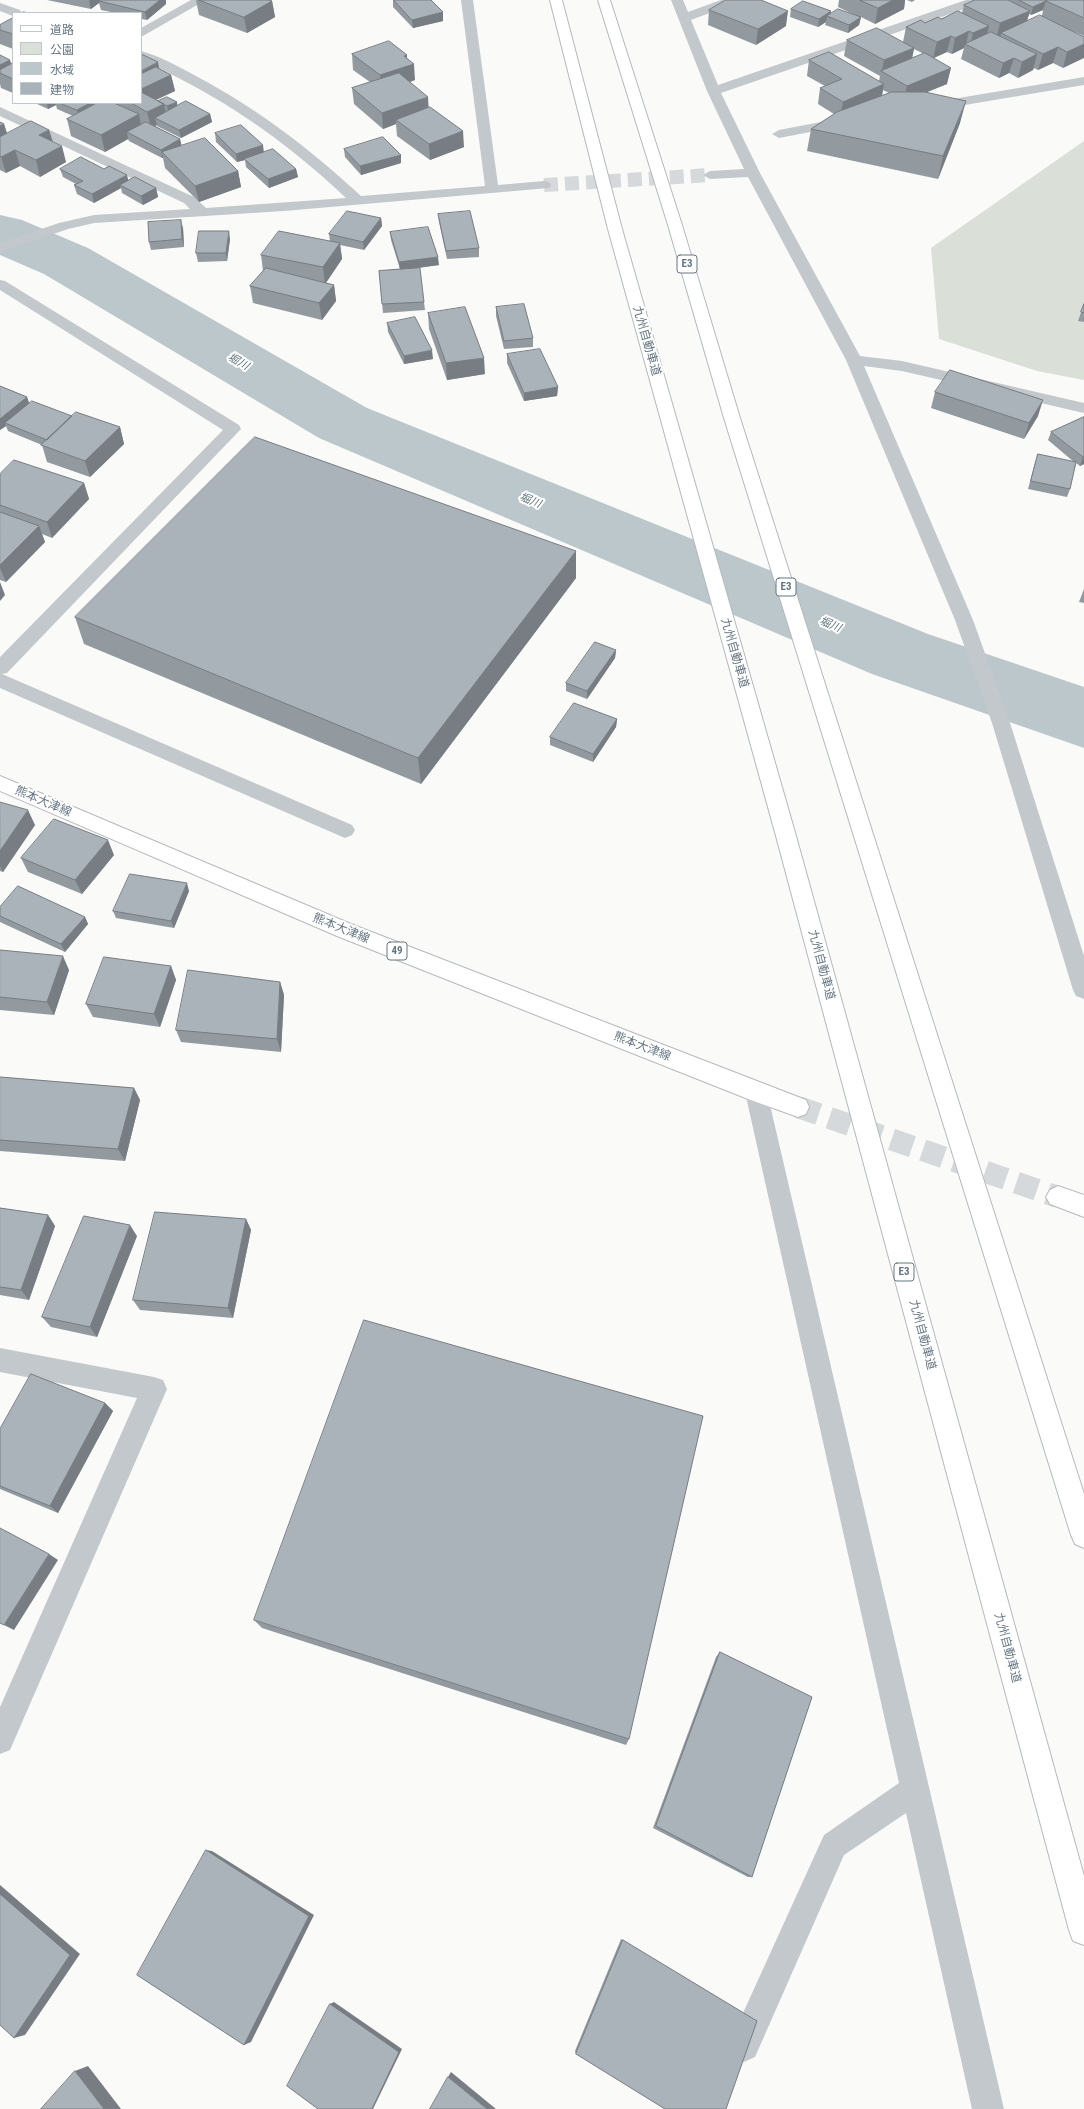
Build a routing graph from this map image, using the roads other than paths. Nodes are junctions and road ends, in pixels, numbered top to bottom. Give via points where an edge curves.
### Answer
1 (200, 0) edge
2 (467, 0) edge
3 (556, 0) edge
4 (604, 0) edge
5 (677, 0) edge
6 (732, 0) edge
7 (978, 0) edge
8 (0, 7) edge
9 (13, 12) edge
10 (684, 18) junction
11 (142, 32) edge
12 (142, 56) edge
13 (1084, 81) edge
14 (714, 91) junction
15 (926, 108) edge
16 (0, 111) edge
17 (856, 120) edge
18 (779, 134) dead end
19 (753, 173) junction
20 (710, 175) tunnel mouth
21 (544, 186) tunnel mouth
22 (492, 189) junction
23 (358, 201) junction
24 (202, 212) junction
25 (0, 248) edge
26 (0, 284) edge
27 (854, 360) junction
28 (1084, 408) edge
29 (0, 668) edge
30 (0, 680) edge
31 (0, 783) edge
32 (345, 830) dead end
33 (1084, 990) edge
34 (756, 1092) junction
35 (798, 1107) tunnel mouth
36 (1058, 1197) tunnel mouth
37 (1084, 1206) edge
38 (0, 1360) edge
39 (1084, 1535) edge
40 (0, 1740) edge
41 (915, 1790) junction
42 (1084, 1930) edge
43 (734, 2073) edge
44 (988, 2109) edge

1 - 11 street
2 - 22 street
3 - 42 main road, 九州自動車道 / E3 via 615,230 790,851
4 - 39 main road, E3 via 767,528
5 - 10 street
6 - 10 street
7 - 14 street
8 - 9 street
10 - 14 street
12 - 23 street via 214,92 272,129 316,161
13 - 15 street
14 - 19 street
16 - 24 street via 189,200
17 - 18 street
19 - 20 street
19 - 27 street
21 - 22 street
22 - 23 street
23 - 24 street
24 - 25 street via 94,219 54,229
26 - 29 street via 233,429
27 - 28 street via 902,366
27 - 33 street via 964,620 1001,723
30 - 32 street
31 - 34 main road, 熊本大津線 / 49 via 344,930
34 - 35 main road, 熊本大津線 / 49
34 - 41 street
36 - 37 main road
38 - 40 street via 154,1389
41 - 43 street via 834,1845
41 - 44 street

